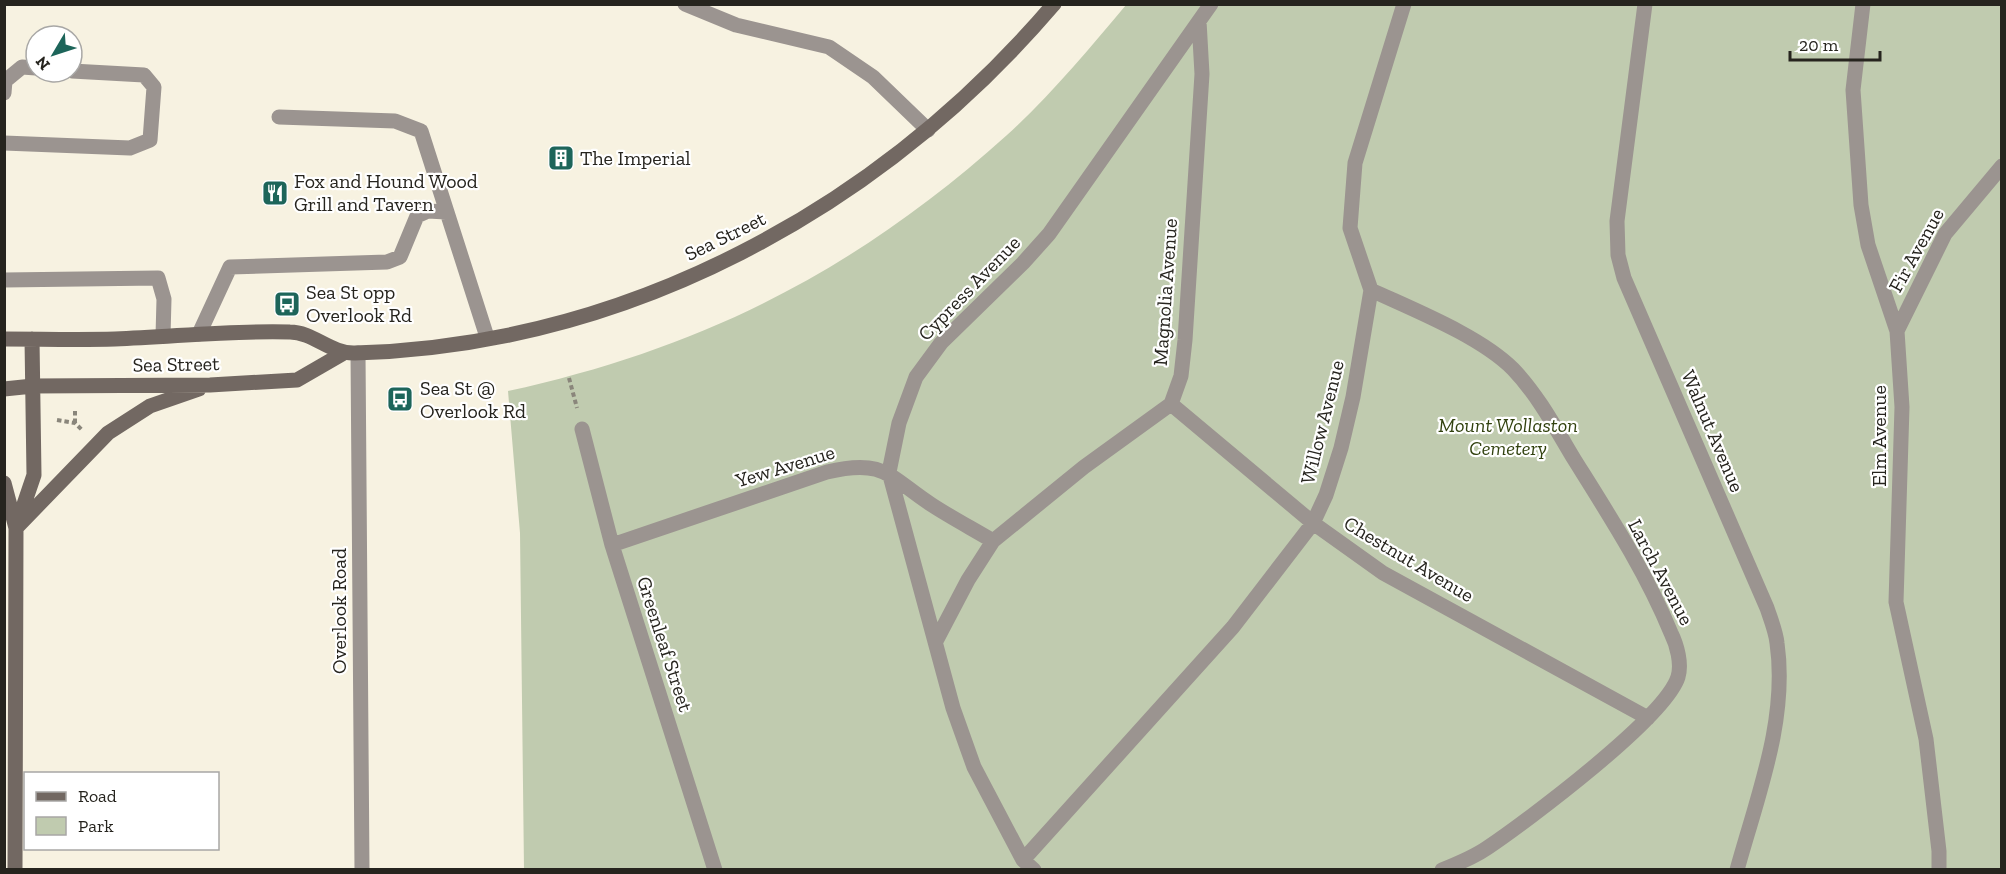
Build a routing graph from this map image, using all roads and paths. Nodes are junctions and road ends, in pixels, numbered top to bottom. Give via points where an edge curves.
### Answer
1 (685, 4) edge
2 (1054, 4) edge
3 (1211, 4) edge
4 (1404, 4) edge
5 (1645, 4) edge
6 (1863, 4) edge
7 (1199, 21) junction
8 (24, 67) edge
9 (84, 72) edge
10 (4, 93) edge
11 (279, 117) dead end
12 (928, 130) junction
13 (4, 143) edge
14 (2001, 166) edge
15 (446, 212) junction
16 (4, 280) edge
17 (1371, 290) junction
18 (1898, 331) junction
19 (199, 334) junction
20 (163, 336) junction
21 (487, 337) junction
22 (4, 339) edge
23 (32, 339) junction
24 (358, 353) junction
25 (342, 354) junction
26 (569, 378) dead end
27 (210, 385) junction
28 (33, 386) junction
29 (4, 389) edge
30 (1171, 404) junction
31 (75, 411) dead end
32 (57, 420) dead end
33 (75, 423) junction
34 (582, 429) joint
35 (83, 431) dead end
36 (889, 472) junction
37 (4, 483) edge
38 (4, 507) edge
39 (1313, 523) junction
40 (16, 528) junction
41 (993, 541) junction
42 (612, 545) junction
43 (936, 642) junction
44 (11, 713) edge
45 (1648, 718) junction
46 (1028, 865) edge
47 (15, 870) edge
48 (362, 870) edge
49 (715, 870) edge
50 (1443, 870) edge
51 (1737, 870) edge
52 (1939, 870) edge

1 - 12 street via 736,25 829,47 873,76
2 - 12 main road, Sea Street via 972,93
3 - 7 street, Cypress Avenue
4 - 17 street, Willow Avenue via 1355,163 1350,228
5 - 51 street, Walnut Avenue via 1617,221 1618,255 1624,278 1767,608 1777,640 1776,717 1770,752
6 - 18 street, Elm Avenue via 1853,90 1861,205 1868,245
7 - 30 street, Magnolia Avenue via 1202,74 1185,340 1181,376
7 - 36 street, Cypress Avenue via 1049,234 941,343 916,377 899,423
8 - 10 street via 5,81
9 - 13 street via 144,75 154,87 150,140 130,148
11 - 15 street via 394,121 421,131
12 - 21 main road, Sea Street via 845,194 710,268 635,300
14 - 18 street, Fir Avenue via 1946,234
15 - 19 street via 428,211 417,216 400,257 387,262 230,267
15 - 21 street
16 - 20 street via 158,278 164,299
17 - 39 street, Willow Avenue via 1341,448
17 - 45 street, Larch Avenue via 1426,315 1499,357 1532,392 1556,429 1637,565 1676,645 1678,678
18 - 52 street, Elm Avenue via 1902,407 1896,602 1926,739
19 - 20 main road, Sea Street
19 - 25 main road, Sea Street via 294,331
20 - 23 main road, Sea Street
21 - 24 main road, Sea Street via 417,350
22 - 23 main road, Sea Street
23 - 28 main road
24 - 25 main road, Sea Street
24 - 48 street, Overlook Road
25 - 27 main road, Sea Street via 297,380
26 - 34 path
27 - 28 main road, Sea Street
27 - 40 main road via 150,406 108,433
28 - 29 main road, Sea Street
28 - 40 main road via 34,475
30 - 39 street, Chestnut Avenue
30 - 41 street via 1084,467
31 - 33 path
32 - 33 path
33 - 35 path
34 - 42 street, Greenleaf Street
36 - 41 street via 931,504
36 - 42 street, Yew Avenue via 856,468 827,472
36 - 43 street, Cypress Avenue
37 - 40 main road
38 - 40 main road
39 - 45 street, Chestnut Avenue via 1383,573
39 - 46 street, Willow Avenue via 1233,627
40 - 44 main road
41 - 43 street
42 - 49 street, Greenleaf Street
43 - 46 street, Cypress Avenue via 974,767
44 - 47 main road
45 - 50 street, Larch Avenue via 1547,804 1486,849

